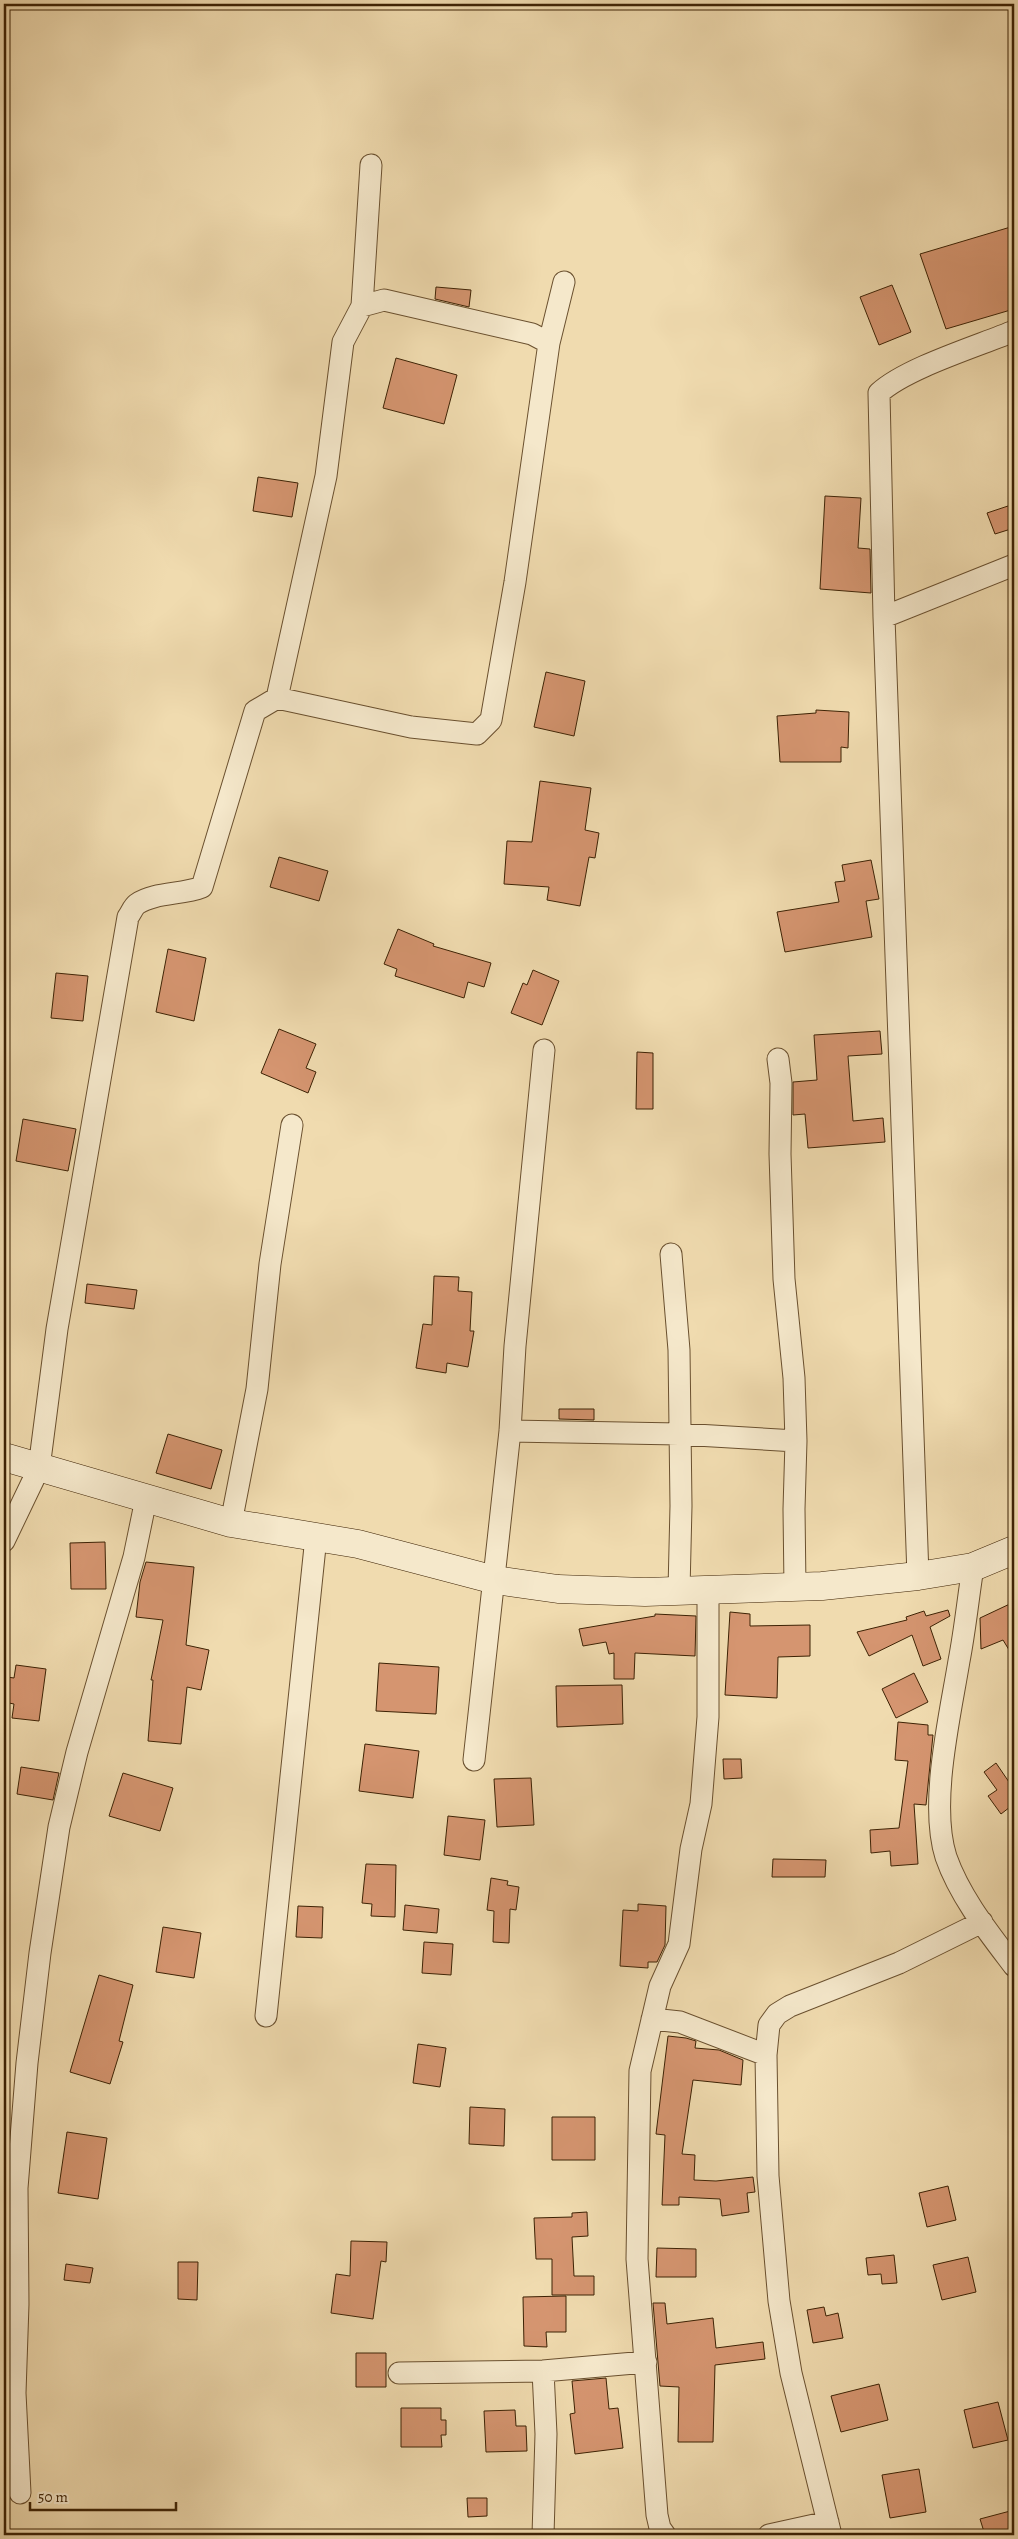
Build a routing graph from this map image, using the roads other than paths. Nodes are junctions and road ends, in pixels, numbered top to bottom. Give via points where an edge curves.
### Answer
1 (371, 165) dead end
2 (564, 282) dead end
3 (362, 306) junction
4 (1014, 331) edge
5 (549, 343) junction
6 (1014, 565) edge
7 (884, 617) junction
8 (277, 698) junction
9 (544, 1050) dead end
10 (778, 1059) dead end
11 (292, 1125) dead end
12 (671, 1254) dead end
13 (510, 1431) junction
14 (679, 1434) junction
15 (796, 1440) junction
16 (4, 1458) edge
17 (39, 1468) junction
18 (146, 1499) junction
19 (231, 1523) junction
20 (316, 1537) junction
21 (4, 1542) edge
22 (1014, 1550) edge
23 (973, 1567) junction
24 (918, 1576) junction
25 (495, 1580) junction
26 (795, 1587) junction
27 (708, 1589) junction
28 (679, 1590) junction
29 (474, 1760) dead end
30 (982, 1922) junction
31 (1014, 1966) edge
32 (266, 2016) dead end
33 (652, 2019) junction
34 (766, 2055) junction
35 (646, 2362) junction
36 (543, 2371) junction
37 (399, 2372) dead end
38 (20, 2493) dead end
39 (829, 2528) edge
40 (543, 2535) edge
41 (665, 2535) edge
42 (769, 2535) edge

1 - 3 street
2 - 5 street
3 - 5 street via 384,300 532,334
3 - 8 street via 343,342 326,476
4 - 7 street via 908,374 890,383 879,394
5 - 8 street via 515,582 491,720 477,734 411,727
6 - 7 street
7 - 24 street
8 - 17 street via 256,711 202,887 136,905 128,917 57,1329
9 - 13 street via 515,1346
10 - 15 street via 784,1278 794,1378
11 - 19 street via 270,1264 257,1389
12 - 14 street via 679,1350
13 - 14 street
13 - 25 street
14 - 15 street
14 - 28 street
15 - 26 street
16 - 17 street
17 - 18 street
17 - 21 street
18 - 19 street
18 - 38 street via 134,1557 77,1752 59,1827 40,1953 17,2188 15,2393
19 - 20 street
20 - 25 street via 358,1544
20 - 32 street
22 - 23 street
23 - 24 street
23 - 30 street via 938,1807 940,1833 947,1858
24 - 26 street
25 - 28 street via 588,1591
25 - 29 street
26 - 27 street
27 - 28 street
27 - 33 street via 708,1717 701,1804 691,1849 679,1944 660,1986
30 - 31 street
30 - 34 street via 899,1963 790,2006 769,2025
33 - 34 street via 680,2022
33 - 35 street via 640,2071 636,2182 637,2258
34 - 39 street via 768,2176 779,2301 791,2373
35 - 36 street
35 - 41 street via 657,2515
36 - 37 street
36 - 40 street via 546,2434
39 - 42 street

